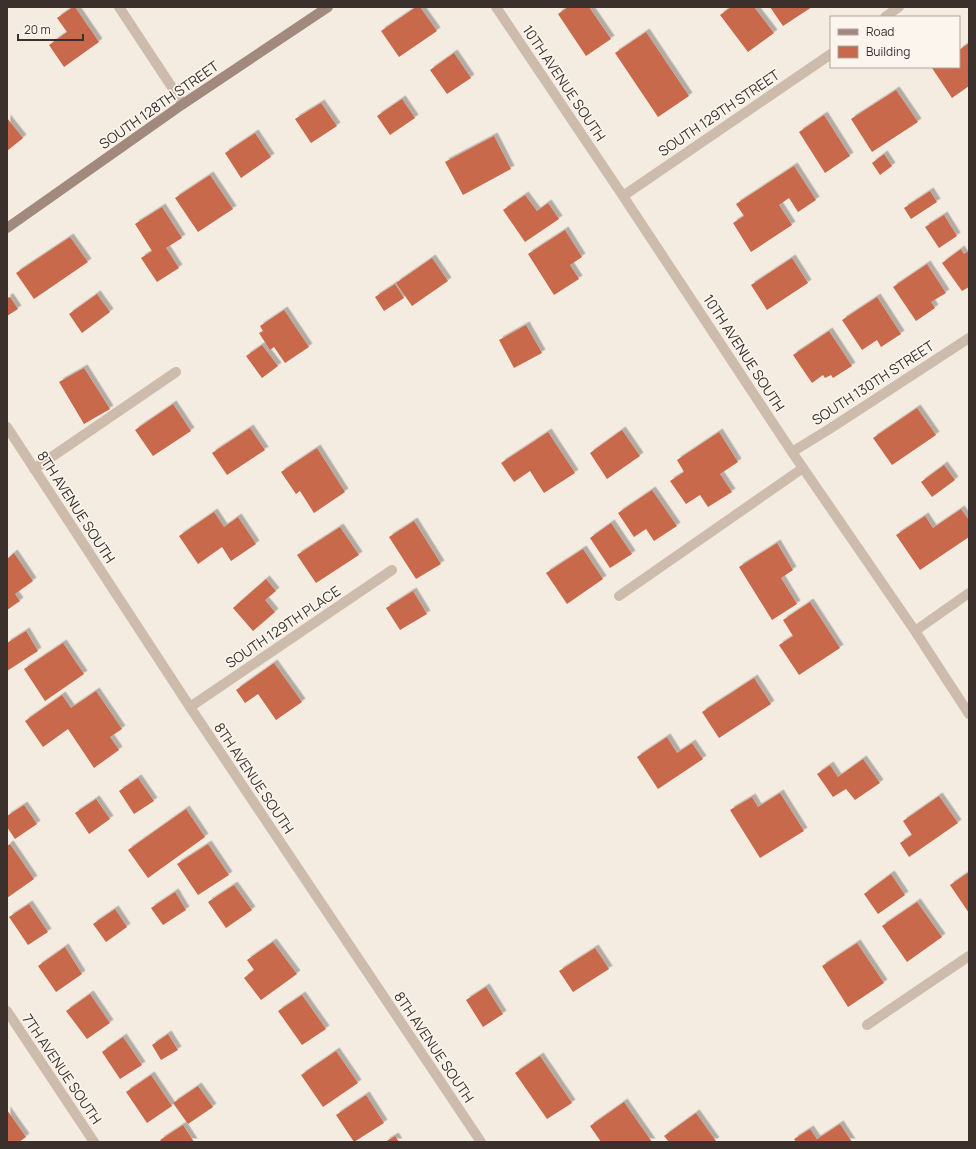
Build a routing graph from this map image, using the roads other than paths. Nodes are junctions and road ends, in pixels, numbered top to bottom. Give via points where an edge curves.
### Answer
1 (118, 7) edge
2 (328, 7) edge
3 (496, 7) edge
4 (899, 7) edge
5 (886, 16) edge
6 (830, 55) edge
7 (184, 104) junction
8 (623, 196) junction
9 (7, 228) edge
10 (969, 338) edge
11 (176, 372) dead end
12 (7, 427) edge
13 (792, 452) junction
14 (803, 468) junction
15 (34, 469) junction
16 (392, 570) dead end
17 (969, 593) edge
18 (619, 596) dead end
19 (915, 631) junction
20 (190, 707) junction
21 (969, 714) edge
22 (969, 956) edge
23 (7, 1011) edge
24 (867, 1025) dead end
25 (94, 1142) edge
26 (481, 1142) edge

1 - 7 street
2 - 7 main road, SOUTH 128TH STREET
3 - 8 street, 10TH AVENUE SOUTH
4 - 5 street
6 - 8 street, SOUTH 129TH STREET
7 - 9 main road, SOUTH 128TH STREET
8 - 13 street, 10TH AVENUE SOUTH
10 - 13 street, SOUTH 130TH STREET
11 - 15 street
12 - 15 street, 8TH AVENUE SOUTH
13 - 14 street, 10TH AVENUE SOUTH
14 - 18 street
14 - 19 street, 10TH AVENUE SOUTH
15 - 20 street, 8TH AVENUE SOUTH
16 - 20 street, SOUTH 129TH PLACE
17 - 19 street
19 - 21 street, 10TH AVENUE SOUTH
20 - 26 street, 8TH AVENUE SOUTH
22 - 24 street
23 - 25 street, 7TH AVENUE SOUTH

